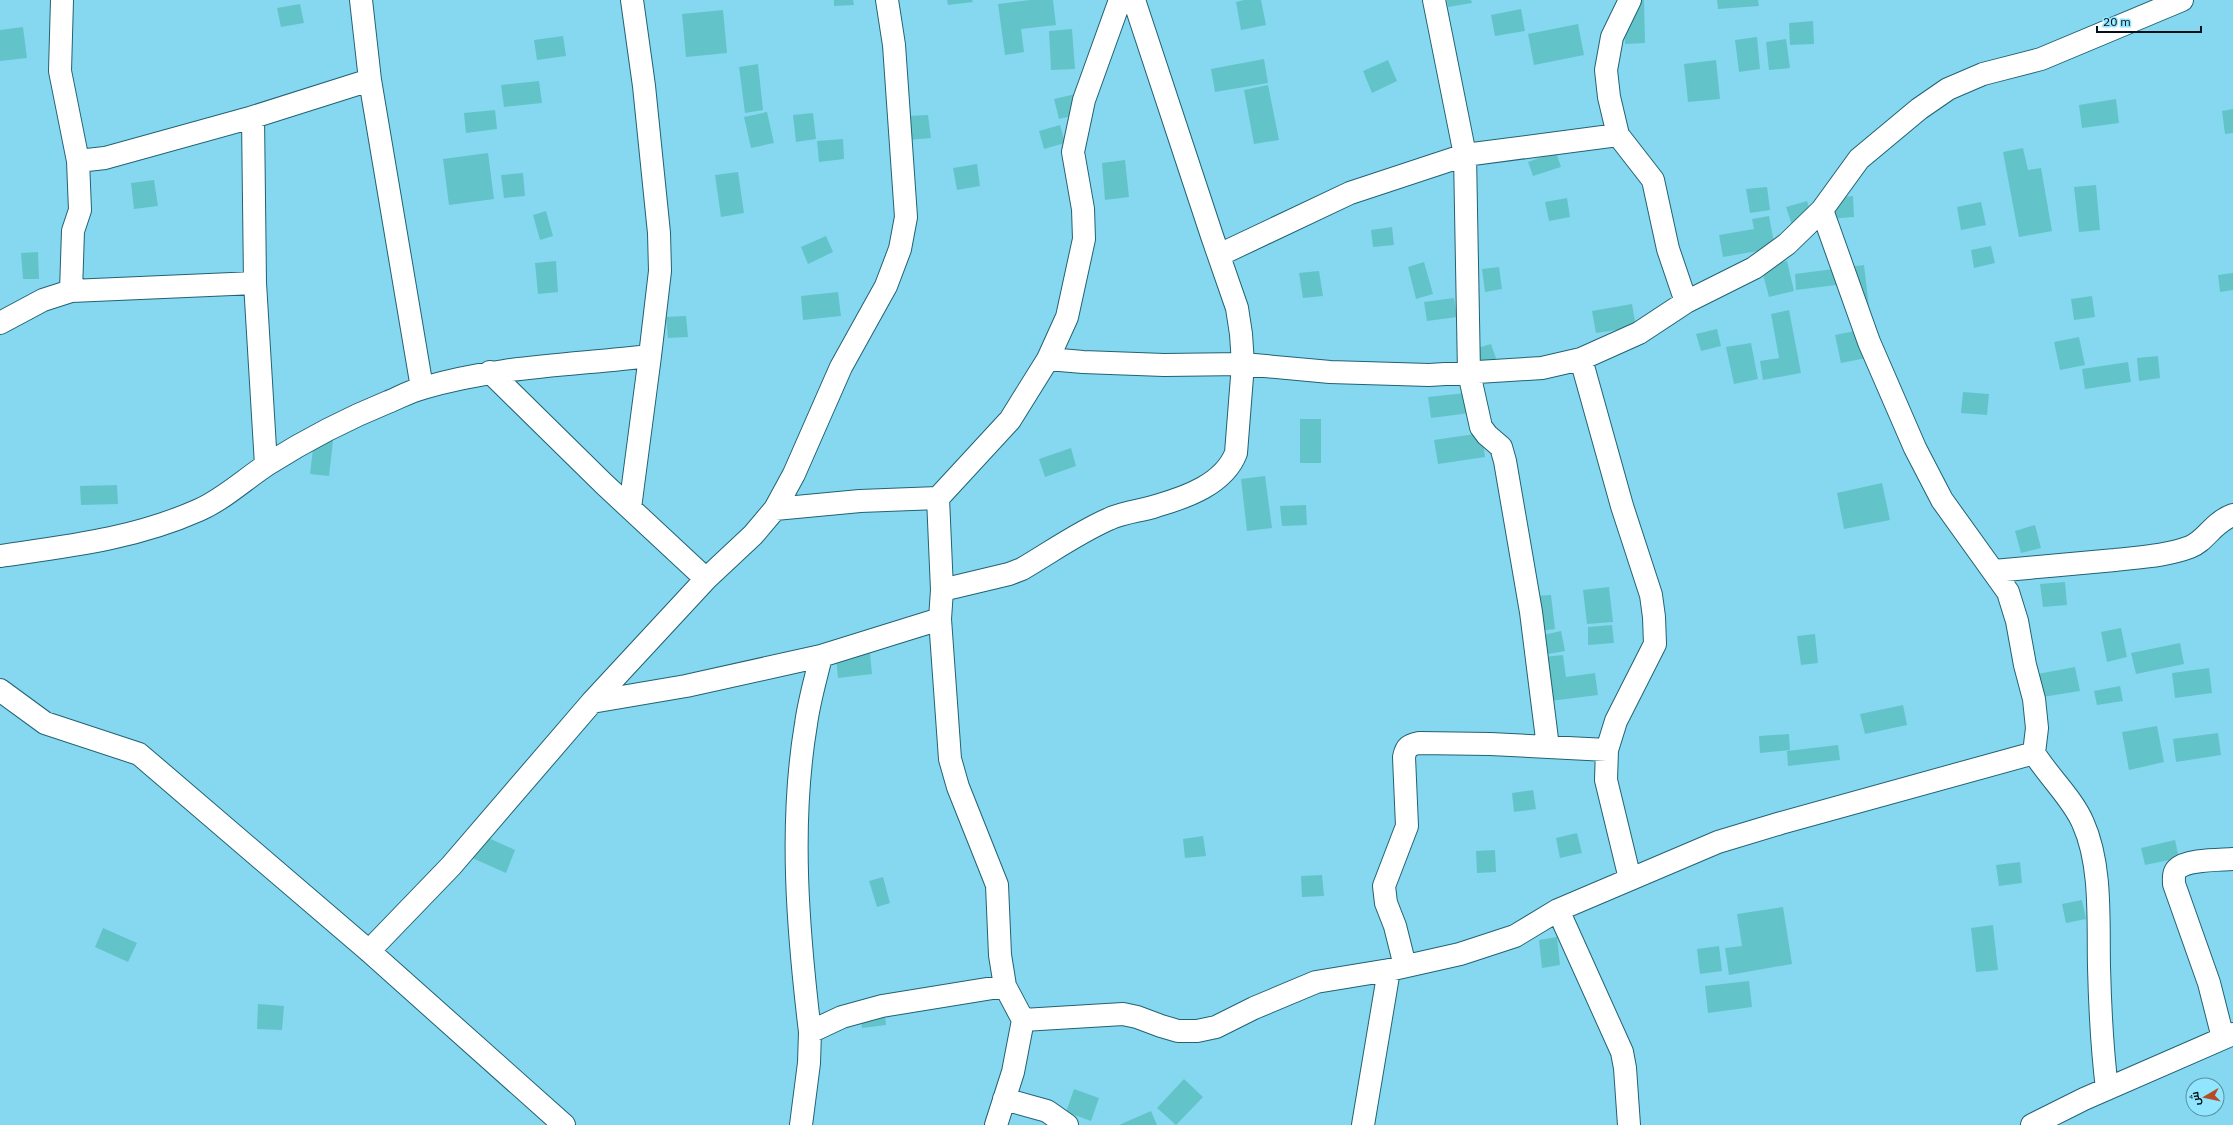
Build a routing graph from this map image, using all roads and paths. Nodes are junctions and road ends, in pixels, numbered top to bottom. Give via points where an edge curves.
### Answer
1 (62, 0) edge
2 (361, 0) edge
3 (632, 0) edge
4 (887, 0) edge
5 (1120, 0) edge
6 (1134, 0) edge
7 (1434, 0) edge
8 (1630, 0) edge
9 (2182, 0) edge
10 (370, 80) junction
11 (253, 117) junction
12 (1618, 135) junction
13 (1465, 155) junction
14 (78, 161) junction
15 (1822, 210) junction
16 (1219, 255) junction
17 (255, 283) junction
18 (71, 291) junction
19 (1686, 302) junction
20 (0, 323) edge
21 (650, 356) junction
22 (1048, 359) junction
23 (1581, 359) junction
24 (1243, 364) junction
25 (490, 372) junction
26 (1469, 374) junction
27 (422, 388) junction
28 (266, 466) junction
29 (938, 498) junction
30 (630, 508) junction
31 (775, 509) junction
32 (2233, 515) edge
33 (0, 556) edge
34 (1994, 571) junction
35 (706, 579) junction
36 (942, 590) junction
37 (940, 619) junction
38 (821, 656) junction
39 (0, 690) edge
40 (592, 702) junction
41 (1548, 747) junction
42 (1607, 750) junction
43 (2034, 753) junction
44 (2233, 859) edge
45 (1630, 879) junction
46 (1558, 910) junction
47 (369, 952) junction
48 (1397, 968) junction
49 (1005, 986) junction
50 (1023, 1020) junction
51 (810, 1032) junction
52 (2228, 1036) edge
53 (2107, 1089) junction
54 (1004, 1099) junction
55 (564, 1125) edge
56 (801, 1125) edge
57 (996, 1125) edge
58 (1067, 1125) edge
59 (1363, 1125) edge
60 (1629, 1125) edge
61 (2032, 1125) edge

1 - 14 street via 60,71
2 - 10 street
3 - 21 street via 644,86 659,233 660,271
4 - 31 street via 894,45 906,217 900,249 886,286 841,367 794,474
5 - 22 street via 1084,100 1073,152 1083,209 1084,239 1067,317
6 - 16 street
7 - 13 street
8 - 12 street via 1612,37 1606,70
9 - 15 street via 2041,59 1983,74 1948,89 1919,109 1860,158
10 - 11 street
10 - 27 street
11 - 14 street via 105,158
11 - 17 street
12 - 13 street
12 - 19 street via 1653,180 1668,249
13 - 16 street via 1350,193
13 - 26 street
14 - 18 street via 80,210 73,231
15 - 19 street via 1787,244 1754,268
15 - 34 street via 1869,342 1915,448 1942,500
16 - 24 street via 1237,308
17 - 18 street
17 - 28 street
18 - 20 street via 43,300
19 - 23 street via 1639,332
21 - 25 street
21 - 30 street
22 - 24 street via 1164,365
22 - 29 street via 1010,420
23 - 26 street via 1542,368
23 - 42 street via 1622,506 1651,595 1654,617 1655,644 1616,721
24 - 26 street via 1330,372
24 - 36 street via 1236,453 1223,475 1189,494 1109,519 1022,569
25 - 27 street
25 - 30 street
26 - 41 street via 1481,427 1487,436 1501,447 1505,461 1531,612
27 - 28 street via 354,416
28 - 33 street via 239,487 200,510 147,531 106,541
29 - 31 street via 860,501
29 - 36 street
30 - 35 street
31 - 35 street
32 - 34 street via 2224,518 2191,547 2161,555
34 - 43 street via 2008,592 2018,620 2025,665 2034,699 2037,728
35 - 40 street
36 - 37 street
37 - 38 street
37 - 49 street via 950,759 958,787 997,885 1000,955
38 - 40 street via 686,686
38 - 51 street via 806,724 800,780 798,901
39 - 47 street via 45,723 139,754
40 - 47 street via 450,866
41 - 42 street
41 - 48 street via 1419,743 1406,749 1404,757 1407,826 1384,886 1386,903 1395,926
42 - 45 street via 1606,780
43 - 45 street via 1718,842
43 - 53 street via 2082,820 2093,856 2099,913 2101,1039
44 - 52 street via 2190,863 2177,869 2174,876 2174,884
45 - 46 street
46 - 48 street via 1515,936 1460,954
46 - 60 street via 1622,1052
47 - 55 street
48 - 50 street via 1316,982 1216,1027 1197,1031 1178,1031 1123,1014
48 - 59 street
49 - 50 street
49 - 51 street via 882,1006 842,1017
50 - 54 street via 1013,1072
51 - 56 street
52 - 53 street
53 - 61 street
54 - 57 street
54 - 58 street via 1047,1111

